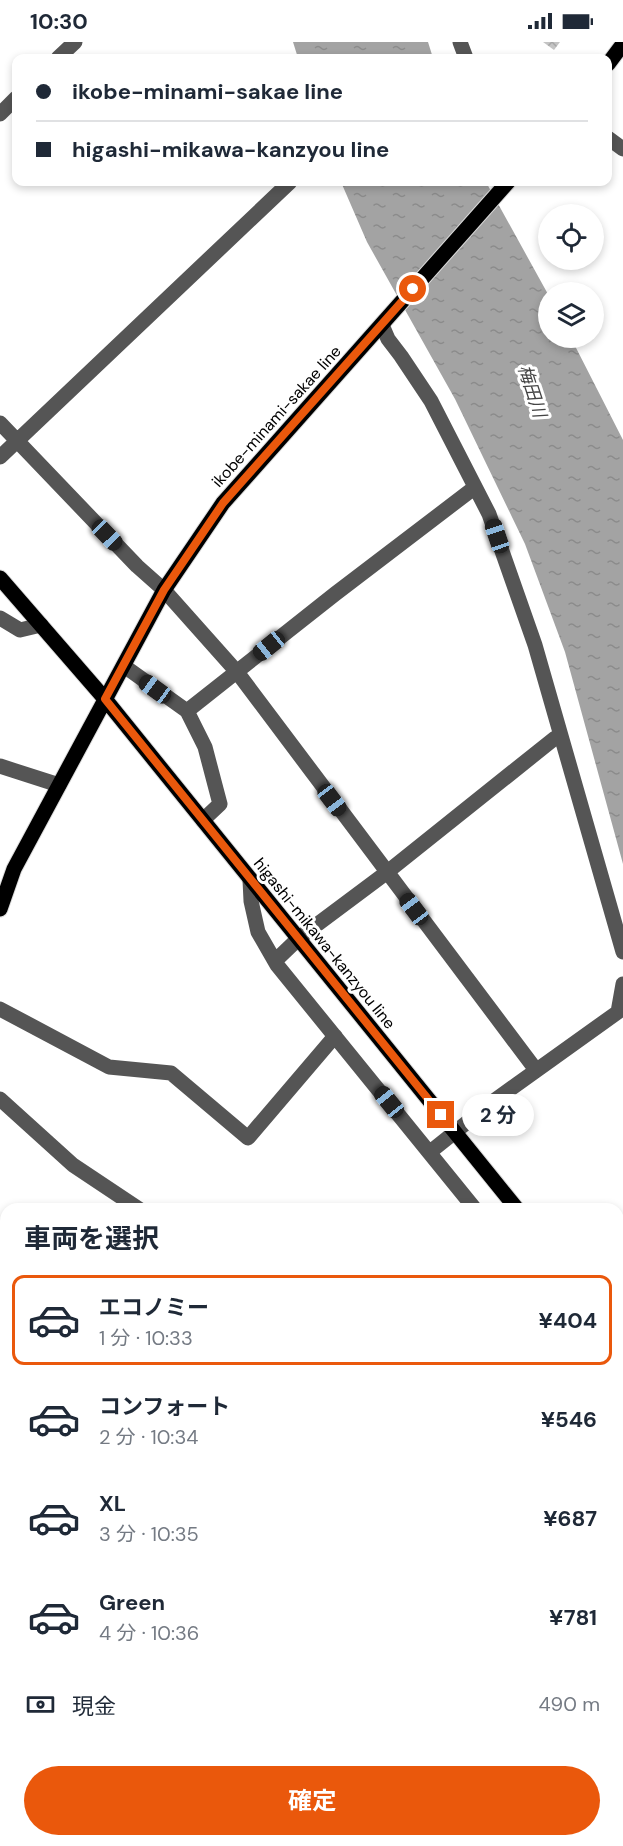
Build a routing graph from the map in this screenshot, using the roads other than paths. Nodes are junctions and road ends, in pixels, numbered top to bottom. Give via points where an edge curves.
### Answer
1 (75, 42) edge
2 (623, 44) edge
3 (62, 54) edge
4 (612, 59) edge
5 (12, 102) edge
6 (0, 114) edge
7 (286, 186) edge
8 (504, 186) edge
9 (381, 325) junction
10 (0, 423) edge
11 (17, 441) junction
12 (0, 458) edge
13 (474, 488) junction
14 (0, 578) edge
15 (164, 590) junction
16 (0, 618) edge
17 (41, 625) junction
18 (124, 666) junction
19 (237, 672) junction
20 (105, 699) junction
21 (187, 711) junction
22 (561, 738) junction
23 (0, 766) edge
24 (59, 785) junction
25 (202, 820) junction
26 (386, 873) junction
27 (250, 880) junction
28 (0, 909) edge
29 (299, 938) junction
30 (623, 952) edge
31 (275, 961) junction
32 (623, 984) edge
33 (0, 1009) edge
34 (335, 1036) junction
35 (536, 1071) junction
36 (0, 1099) edge
37 (455, 1133) junction
38 (430, 1152) junction
39 (120, 1203) edge
40 (470, 1203) edge
41 (512, 1203) edge

1 - 3 street
2 - 4 main road
5 - 6 street
7 - 11 street
8 - 9 main road, ikobe-minami-sakae line
9 - 13 street via 431,401
9 - 15 main road, ikobe-minami-sakae line via 223,503
10 - 11 street
11 - 12 street
11 - 15 street
13 - 19 street
13 - 22 street via 489,514 535,645
14 - 17 main road, higashi-mikawa-kanzyou line
15 - 18 main road, ikobe-minami-sakae line
15 - 19 street
16 - 17 street via 20,630
17 - 20 main road, higashi-mikawa-kanzyou line
18 - 20 main road, ikobe-minami-sakae line
18 - 21 street
19 - 21 street
19 - 26 street
20 - 24 main road
20 - 25 main road, higashi-mikawa-kanzyou line
21 - 25 street via 205,747 220,804
22 - 26 street via 555,738
22 - 30 street
23 - 24 street
24 - 28 main road via 14,869
25 - 27 main road, higashi-mikawa-kanzyou line
26 - 29 street
26 - 35 street
27 - 29 main road, higashi-mikawa-kanzyou line
27 - 31 street via 258,932
29 - 31 street
29 - 37 main road, higashi-mikawa-kanzyou line
31 - 34 street
32 - 35 street via 618,1012
33 - 34 street via 109,1067 171,1073 248,1138
34 - 38 street
35 - 37 street
36 - 39 street
37 - 38 street
37 - 41 main road, higashi-mikawa-kanzyou line
38 - 40 street

